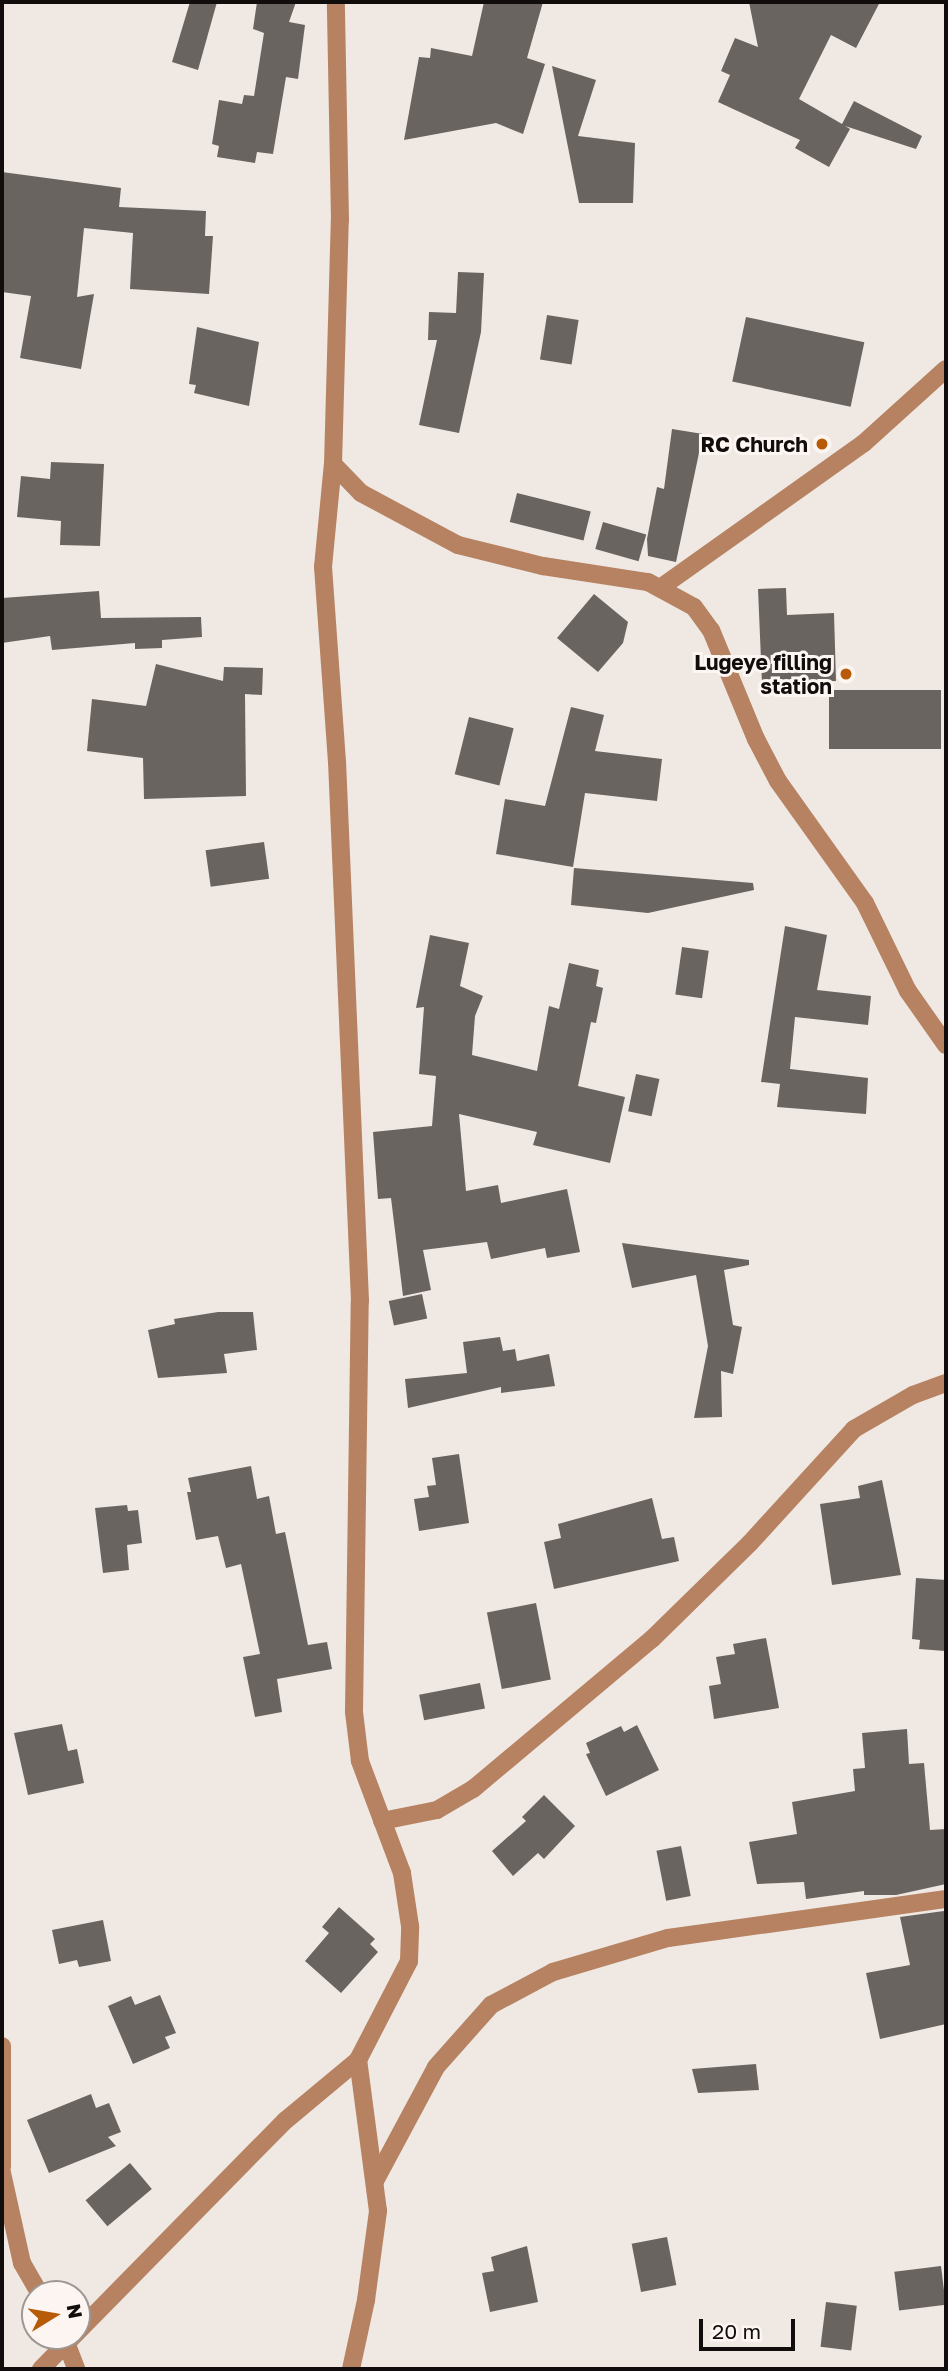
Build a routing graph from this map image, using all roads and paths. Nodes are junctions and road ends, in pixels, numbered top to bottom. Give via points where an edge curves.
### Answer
1 (336, 2) edge
2 (946, 369) edge
3 (333, 464) junction
4 (660, 588) junction
5 (946, 1045) edge
6 (946, 1383) edge
7 (382, 1821) junction
8 (946, 1899) edge
9 (2, 2046) edge
10 (358, 2060) junction
11 (2, 2167) edge
12 (2, 2173) edge
13 (375, 2181) junction
14 (32, 2280) edge
15 (91, 2316) edge
16 (58, 2350) edge
17 (69, 2350) edge
18 (41, 2369) edge
19 (76, 2369) edge
20 (351, 2369) edge

1 - 3 street via 340,220
2 - 4 street via 864,443
3 - 4 street via 361,493 458,545 543,566 623,576
3 - 7 street via 323,567 337,762 360,1301 354,1712 360,1761
4 - 5 street via 694,607 712,630 778,781 865,903 908,991
6 - 7 street via 913,1395 854,1429 750,1543 660,1631 474,1789 437,1810
7 - 10 street via 407,1899 409,1961
8 - 13 street via 668,1938 553,1972 491,2005 436,2067
9 - 11 street
10 - 13 street
10 - 15 street via 286,2120
12 - 14 street via 22,2263
13 - 20 street via 379,2211
16 - 18 street
17 - 19 street

